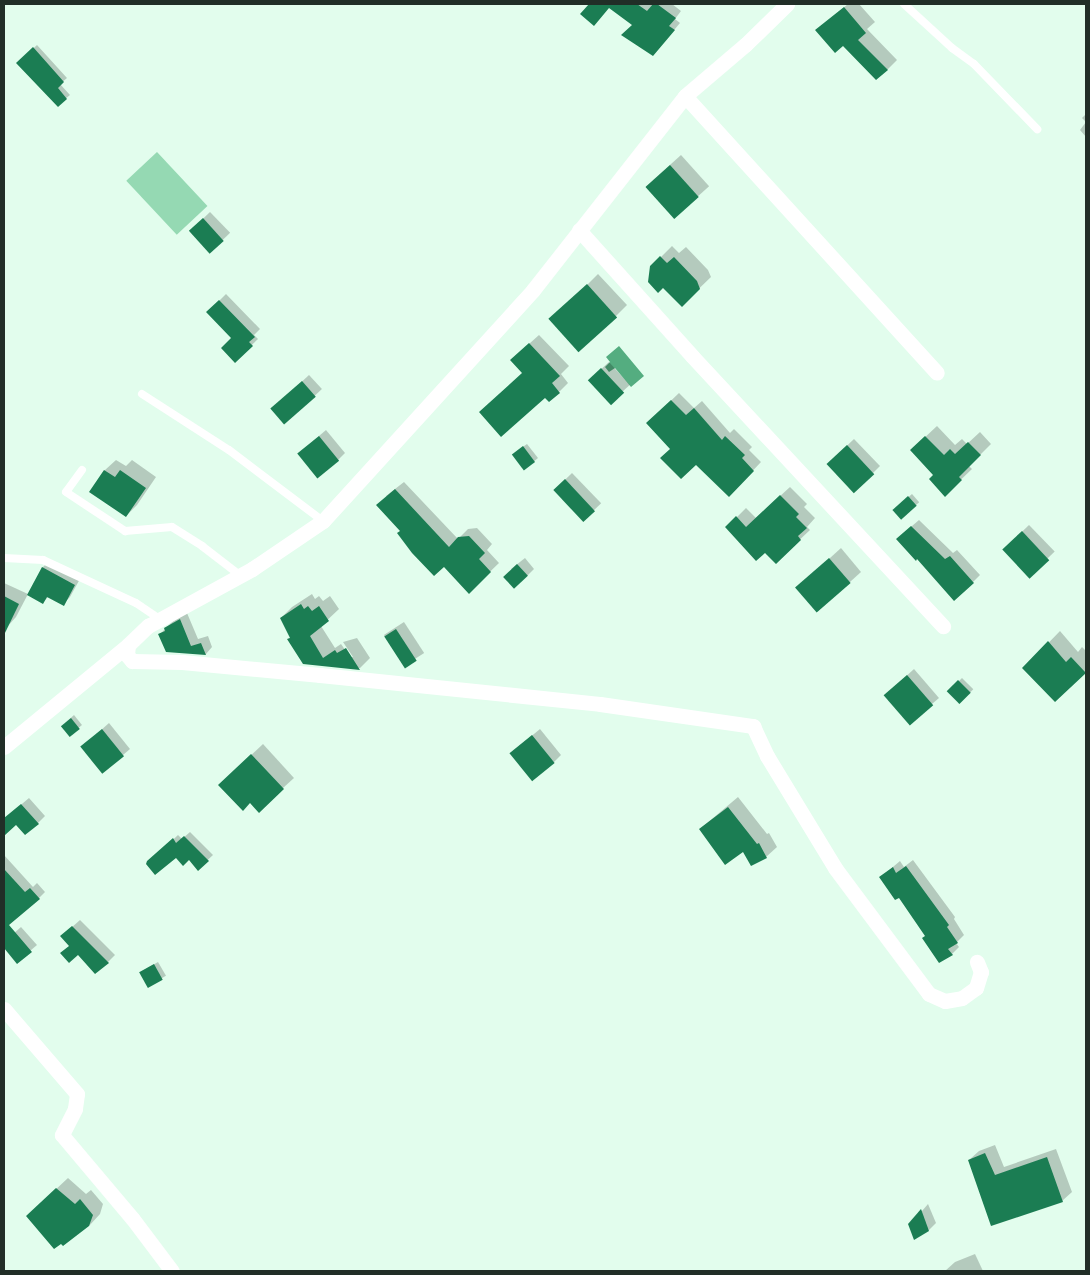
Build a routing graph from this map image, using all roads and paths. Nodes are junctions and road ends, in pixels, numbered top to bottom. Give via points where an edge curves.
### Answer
1 (787, 4) edge
2 (904, 4) edge
3 (685, 96) junction
4 (1037, 128) dead end
5 (580, 230) junction
6 (937, 373) dead end
7 (142, 394) dead end
8 (82, 470) dead end
9 (323, 521) junction
10 (4, 558) edge
11 (241, 576) junction
12 (160, 619) junction
13 (943, 626) dead end
14 (128, 645) junction
15 (4, 747) edge
16 (977, 962) dead end
17 (4, 1009) edge
18 (172, 1271) edge

1 - 3 street
2 - 4 lane via 974,64
3 - 5 street
3 - 6 street
5 - 9 street via 532,290
5 - 13 street via 660,322
7 - 9 lane via 229,450
8 - 11 lane via 66,492 125,531 172,527
9 - 11 street
10 - 12 lane via 43,560 128,599
11 - 12 street
12 - 14 street
14 - 15 street
14 - 16 street via 127,655 132,662 182,662 320,674 600,704 753,726 766,756 835,868 929,994 945,1001 962,998 976,988 981,972
17 - 18 street via 77,1094 75,1109 62,1135

